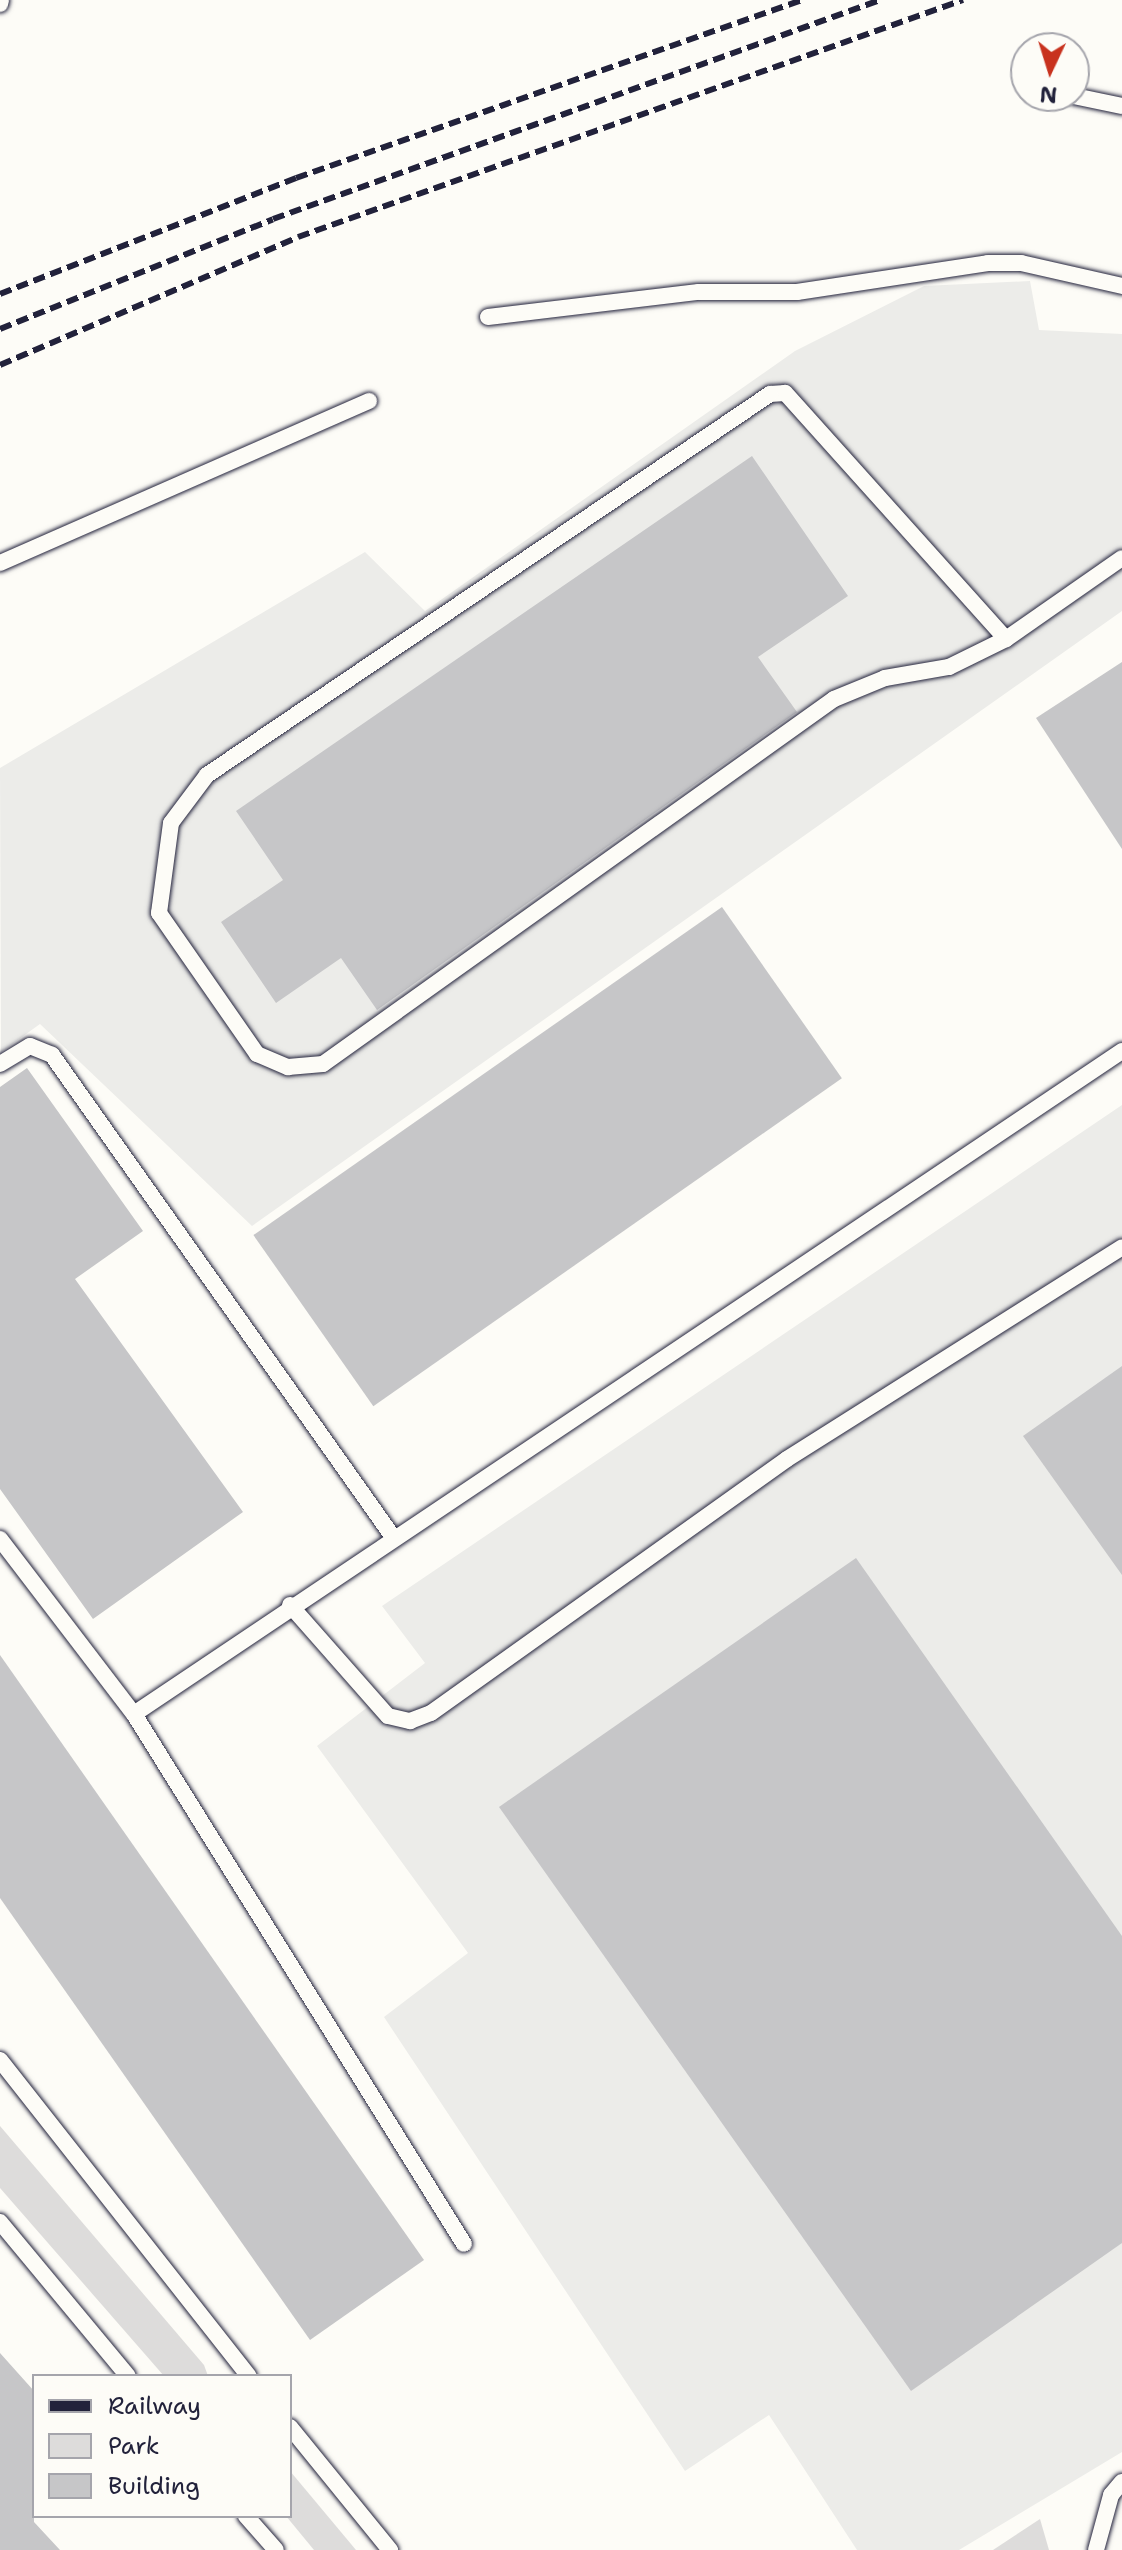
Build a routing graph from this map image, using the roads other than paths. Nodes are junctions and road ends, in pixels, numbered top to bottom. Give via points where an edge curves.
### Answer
1 (1090, 99) edge
2 (1122, 106) edge
3 (1122, 286) edge
4 (488, 317) dead end
5 (369, 401) dead end
6 (1122, 558) edge
7 (0, 563) edge
8 (1006, 639) junction
9 (1122, 1051) edge
10 (0, 1064) edge
11 (1122, 1247) edge
12 (393, 1537) junction
13 (0, 1539) edge
14 (290, 1605) junction
15 (134, 1714) junction
16 (0, 2060) edge
17 (0, 2084) edge
18 (25, 2098) junction
19 (0, 2222) edge
20 (464, 2244) dead end
21 (126, 2374) edge
22 (247, 2374) edge
23 (292, 2429) edge
24 (1122, 2482) edge
25 (248, 2518) edge
26 (276, 2550) edge
27 (390, 2550) edge
28 (1096, 2550) edge

1 - 2 lane
3 - 4 lane via 1021,263 988,263 797,292 699,292
5 - 7 lane
6 - 8 lane
8 - 8 lane via 949,667 885,678 834,699 323,1064 288,1067 257,1054 159,913 171,823 207,775 770,394 785,393
9 - 12 lane
10 - 12 lane via 30,1046 52,1055
11 - 14 lane via 787,1459 431,1713 410,1721 388,1716
12 - 14 lane
13 - 15 lane
14 - 15 lane
15 - 20 lane
16 - 18 lane
17 - 18 lane
18 - 22 lane
19 - 21 lane
23 - 27 lane
24 - 28 lane via 1111,2495
25 - 26 lane

